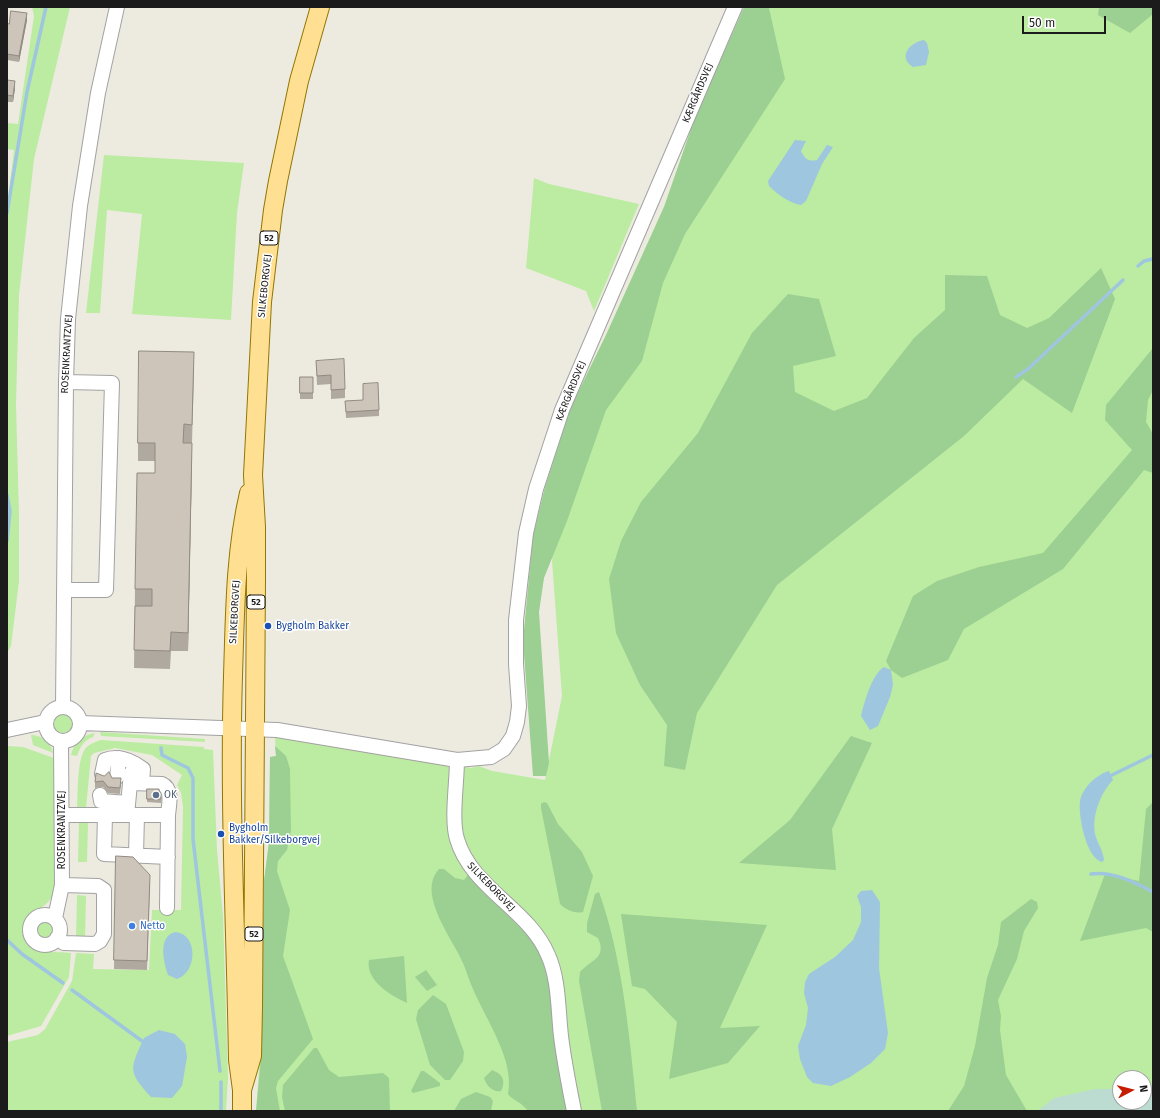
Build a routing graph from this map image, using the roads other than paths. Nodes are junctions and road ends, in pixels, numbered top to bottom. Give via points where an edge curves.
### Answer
1 (117, 7) edge
2 (320, 7) edge
3 (735, 7) edge
4 (66, 382) junction
5 (253, 475) junction
6 (64, 590) junction
7 (63, 706) junction
8 (45, 722) junction
9 (80, 723) junction
10 (231, 727) junction
11 (255, 728) junction
12 (7, 730) edge
13 (61, 741) junction
14 (457, 760) junction
15 (126, 761) junction
16 (102, 774) edge
17 (117, 777) edge
18 (136, 783) junction
19 (100, 795) dead end
20 (125, 806) junction
21 (62, 815) junction
22 (104, 815) junction
23 (168, 815) junction
24 (136, 856) junction
25 (168, 857) junction
26 (62, 885) junction
27 (167, 908) dead end
28 (55, 918) junction
29 (57, 938) junction
30 (242, 1090) junction
31 (242, 1111) edge
32 (574, 1111) edge

1 - 4 street, ROSENKRANTZVEJ via 98,93 80,206 68,319
2 - 5 main road, SILKEBORGVEJ / 52 via 299,81 272,210 262,302
3 - 14 street, KÆRGÅRDSVEJ via 562,410 547,455 526,533 520,575 516,620 519,706 518,722 513,736 504,749 491,757
4 - 6 street, ROSENKRANTZVEJ
4 - 6 street via 112,383 106,590
5 - 10 main road, SILKEBORGVEJ / 52 via 242,524 235,599
5 - 11 main road, SILKEBORGVEJ / 52 via 256,527
6 - 7 street, ROSENKRANTZVEJ
7 - 8 street via 51,710
7 - 9 street via 75,711
8 - 12 street
8 - 13 street via 49,735
9 - 10 street
9 - 13 street via 75,736
10 - 11 street
10 - 30 main road, SILKEBORGVEJ / 52 via 238,1060
11 - 14 street
11 - 30 main road, SILKEBORGVEJ / 52 via 252,1056
13 - 21 street, ROSENKRANTZVEJ
14 - 32 street, SILKEBORGVEJ via 455,813 457,838 465,860 528,925 541,940 549,956
15 - 16 street via 113,757 105,760
15 - 17 street
15 - 18 street via 143,769
18 - 20 street
18 - 23 street via 162,784 168,788
19 - 20 street via 101,801
20 - 22 street
20 - 23 street
20 - 24 street
21 - 22 street
21 - 26 street, ROSENKRANTZVEJ
22 - 24 street via 104,854
23 - 25 street
24 - 25 street
25 - 27 street
26 - 28 street, ROSENKRANTZVEJ
26 - 29 street via 98,886 104,890 104,934 95,944 64,943
28 - 29 street, ROSENKRANTZVEJ via 60,929
28 - 29 street via 49,915 37,917 32,921 30,934 33,939 44,945
30 - 31 main road, SILKEBORGVEJ / 52

